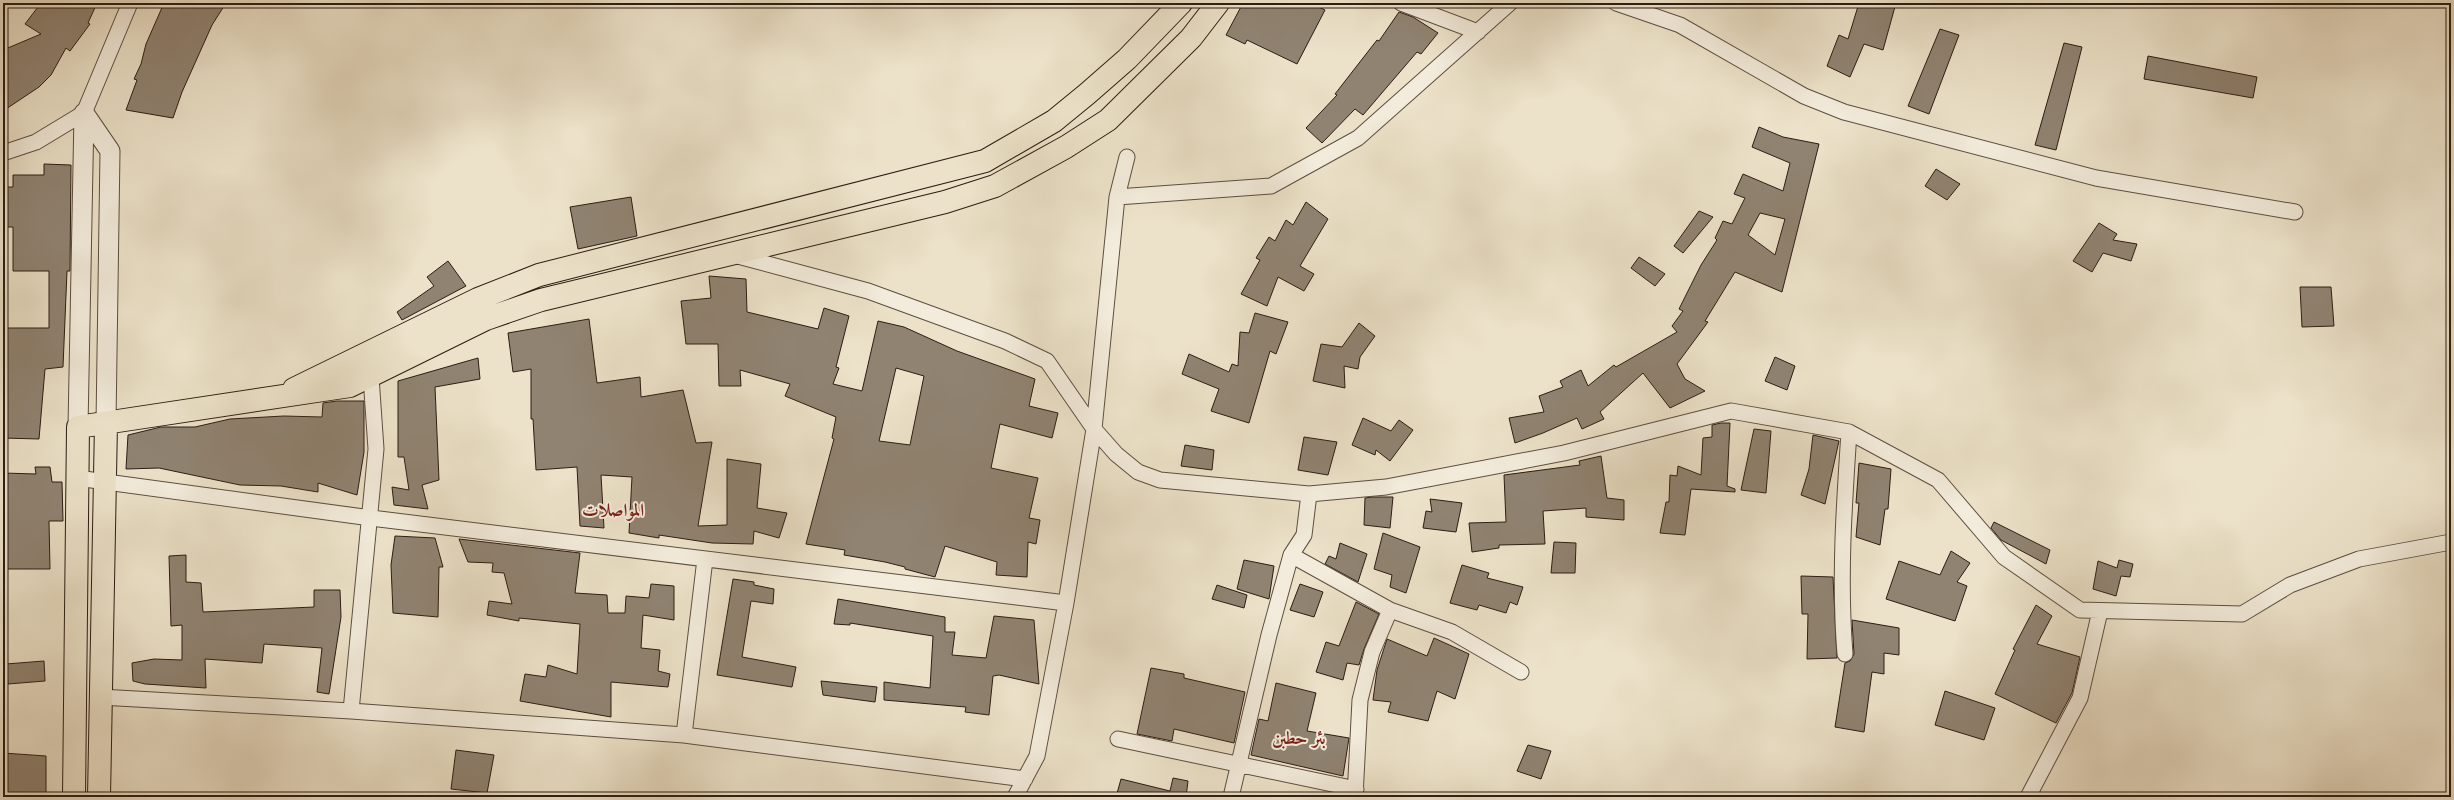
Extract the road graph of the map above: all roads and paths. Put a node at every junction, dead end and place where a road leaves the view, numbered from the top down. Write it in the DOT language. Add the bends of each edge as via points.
graph roads {
  1 [pos="130,3"];
  2 [pos="1181,3"];
  3 [pos="1218,3"];
  4 [pos="1401,3"];
  5 [pos="1510,3"];
  6 [pos="1616,3"];
  7 [pos="1478,32"];
  8 [pos="84,113"];
  9 [pos="3,153"];
  10 [pos="1127,157"];
  11 [pos="1117,197"];
  12 [pos="2295,212"];
  13 [pos="732,254"];
  14 [pos="371,377"];
  15 [pos="275,398"];
  16 [pos="106,423"];
  17 [pos="78,427"];
  18 [pos="1094,429"];
  19 [pos="1849,432"];
  20 [pos="77,478"];
  21 [pos="106,481"];
  22 [pos="1309,494"];
  23 [pos="371,518"];
  24 [pos="2451,542"];
  25 [pos="1291,555"];
  26 [pos="705,559"];
  27 [pos="1066,603"];
  28 [pos="1390,610"];
  29 [pos="2100,611"];
  30 [pos="1845,654"];
  31 [pos="1521,672"];
  32 [pos="100,696"];
  33 [pos="351,711"];
  34 [pos="684,735"];
  35 [pos="1118,739"];
  36 [pos="1238,763"];
  37 [pos="1025,779"];
  38 [pos="1355,793"];
  39 [pos="74,797"];
  40 [pos="99,797"];
  41 [pos="1015,797"];
  42 [pos="1231,797"];
  43 [pos="2028,797"];
  1 -- 8 [label="street"];
  2 -- 15 [label="main road" via="1127,59 1054,121 985,161 539,275 478,299"];
  3 -- 13 [label="main road" via="1192,38 1108,120 995,186 945,202"];
  4 -- 7 [label="street"];
  5 -- 7 [label="street"];
  6 -- 12 [label="street" via="1680,25 1804,96 1844,112 2096,178"];
  7 -- 11 [label="street" via="1358,138 1271,186"];
  8 -- 9 [label="street" via="36,142"];
  8 -- 16 [label="street" via="110,151"];
  8 -- 17 [label="street"];
  10 -- 11 [label="street"];
  11 -- 18 [label="street"];
  13 -- 14 [label="main road" via="541,300 486,319"];
  13 -- 18 [label="street" via="868,291 1005,341 1047,361"];
  14 -- 15 [label="main road" via="350,386"];
  14 -- 23 [label="street" via="376,449"];
  15 -- 16 [label="main road"];
  16 -- 17 [label="main road"];
  16 -- 21 [label="main road"];
  17 -- 20 [label="main road"];
  18 -- 22 [label="street" via="1116,454 1138,472 1160,480"];
  18 -- 27 [label="street"];
  19 -- 22 [label="street" via="1731,411 1564,453 1386,487"];
  19 -- 29 [label="street" via="1938,480 2004,557 2080,610"];
  19 -- 30 [label="street" via="1842,529 1842,621"];
  20 -- 21 [label="street"];
  20 -- 39 [label="main road"];
  21 -- 23 [label="street"];
  21 -- 32 [label="main road"];
  22 -- 25 [label="street" via="1304,535"];
  23 -- 26 [label="street"];
  23 -- 33 [label="street"];
  24 -- 29 [label="street" via="2359,559 2290,585 2242,614"];
  25 -- 28 [label="street"];
  25 -- 36 [label="street"];
  26 -- 27 [label="street"];
  26 -- 34 [label="street"];
  27 -- 37 [label="street" via="1037,756"];
  28 -- 31 [label="street" via="1452,632"];
  28 -- 38 [label="street" via="1372,652 1360,700"];
  29 -- 43 [label="street" via="2080,698"];
  32 -- 33 [label="street"];
  32 -- 40 [label="main road"];
  33 -- 34 [label="street"];
  34 -- 37 [label="street"];
  35 -- 36 [label="street"];
  36 -- 38 [label="street"];
  36 -- 42 [label="street"];
  37 -- 41 [label="street"];
}
